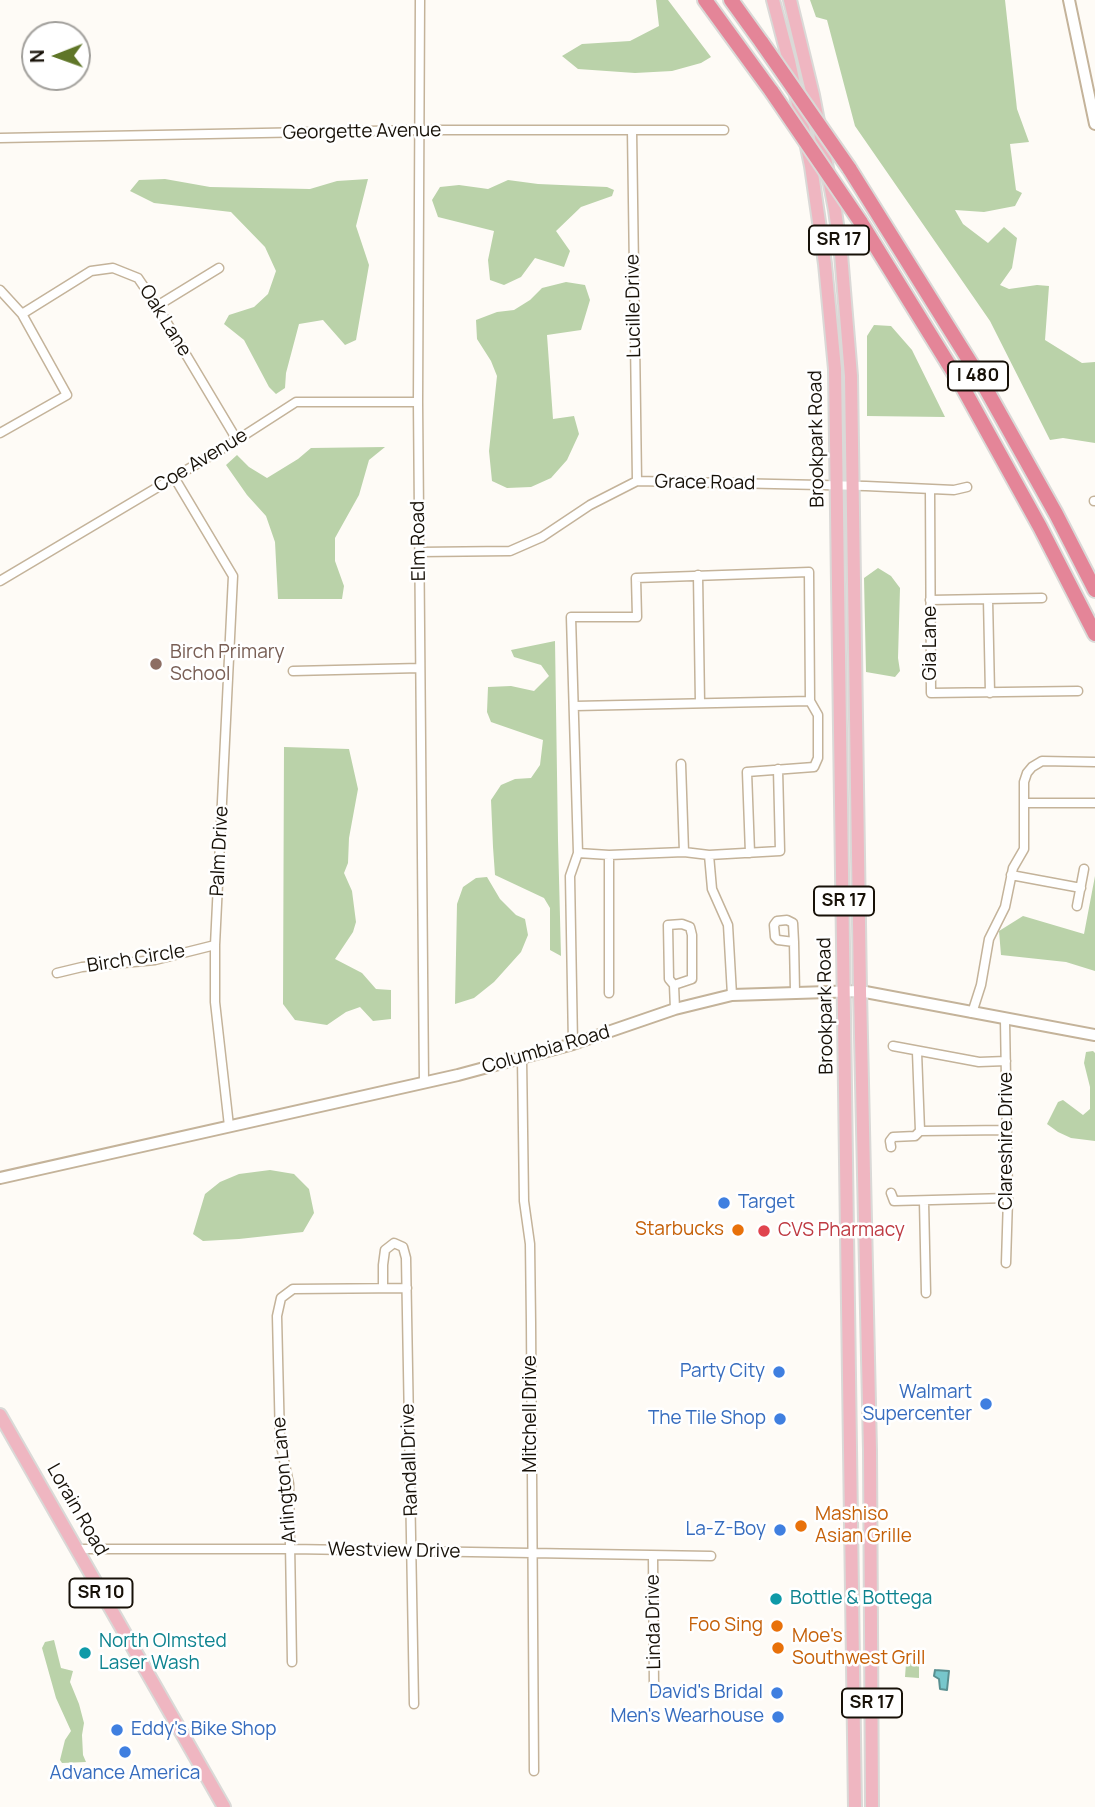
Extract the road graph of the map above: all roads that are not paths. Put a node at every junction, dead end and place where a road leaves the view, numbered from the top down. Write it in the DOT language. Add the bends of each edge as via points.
graph roads {
  1 [pos="419,0"];
  2 [pos="705,0"];
  3 [pos="731,0"];
  4 [pos="773,0"];
  5 [pos="790,0"];
  6 [pos="1069,0"];
  7 [pos="1095,124"];
  8 [pos="418,130"];
  9 [pos="632,130"];
  10 [pos="724,130"];
  11 [pos="0,138"];
  12 [pos="219,268"];
  13 [pos="0,290"];
  14 [pos="157,306"];
  15 [pos="22,314"];
  16 [pos="418,402"];
  17 [pos="0,433"];
  18 [pos="237,440"];
  19 [pos="174,477"];
  20 [pos="637,481"];
  21 [pos="854,485"];
  22 [pos="838,486"];
  23 [pos="967,486"];
  24 [pos="930,489"];
  25 [pos="419,552"];
  26 [pos="698,575"];
  27 [pos="0,581"];
  28 [pos="1095,590"];
  29 [pos="1042,597"];
  30 [pos="988,599"];
  31 [pos="930,600"];
  32 [pos="1095,634"];
  33 [pos="421,668"];
  34 [pos="293,671"];
  35 [pos="1078,691"];
  36 [pos="990,692"];
  37 [pos="810,701"];
  38 [pos="700,703"];
  39 [pos="575,706"];
  40 [pos="1095,762"];
  41 [pos="681,764"];
  42 [pos="778,769"];
  43 [pos="1025,803"];
  44 [pos="1095,803"];
  45 [pos="684,852"];
  46 [pos="578,853"];
  47 [pos="750,853"];
  48 [pos="609,855"];
  49 [pos="709,855"];
  50 [pos="1084,869"];
  51 [pos="1011,875"];
  52 [pos="1081,888"];
  53 [pos="1077,906"];
  54 [pos="793,942"];
  55 [pos="215,946"];
  56 [pos="57,974"];
  57 [pos="674,985"];
  58 [pos="860,991"];
  59 [pos="795,992"];
  60 [pos="609,993"];
  61 [pos="845,993"];
  62 [pos="732,995"];
  63 [pos="675,1009"];
  64 [pos="972,1013"];
  65 [pos="1005,1020"];
  66 [pos="1095,1035"];
  67 [pos="573,1044"];
  68 [pos="893,1046"];
  69 [pos="917,1052"];
  70 [pos="522,1058"];
  71 [pos="1006,1061"];
  72 [pos="424,1083"];
  73 [pos="229,1126"];
  74 [pos="1007,1130"];
  75 [pos="920,1131"];
  76 [pos="891,1147"];
  77 [pos="0,1178"];
  78 [pos="891,1193"];
  79 [pos="1008,1198"];
  80 [pos="924,1201"];
  81 [pos="1006,1263"];
  82 [pos="383,1288"];
  83 [pos="407,1288"];
  84 [pos="926,1293"];
  85 [pos="0,1415"];
  86 [pos="78,1549"];
  87 [pos="291,1549"];
  88 [pos="413,1552"];
  89 [pos="532,1554"];
  90 [pos="653,1556"];
  91 [pos="711,1556"];
  92 [pos="292,1662"];
  93 [pos="654,1688"];
  94 [pos="414,1704"];
  95 [pos="534,1771"];
  96 [pos="224,1807"];
  97 [pos="855,1807"];
  98 [pos="872,1807"];
  1 -- 8 [label="street, Elm Road"];
  2 -- 32 [label="highway, I 480, bridge" via="860,221 961,386"];
  3 -- 28 [label="highway, I 480, bridge" via="849,168 977,373"];
  4 -- 22 [label="main road, Brookpark Road / SR 17" via="811,166 825,264 835,369"];
  5 -- 21 [label="main road, Brookpark Road / SR 17" via="813,95 841,254"];
  6 -- 7 [label="street"];
  8 -- 9 [label="street, Georgette Avenue"];
  8 -- 11 [label="street, Georgette Avenue"];
  8 -- 16 [label="street, Elm Road"];
  9 -- 10 [label="street, Georgette Avenue"];
  9 -- 20 [label="street, Lucille Drive"];
  12 -- 14 [label="street"];
  13 -- 15 [label="street"];
  14 -- 15 [label="street, Oak Lane" via="138,278 113,268 92,271"];
  14 -- 18 [label="street, Oak Lane"];
  15 -- 17 [label="street" via="67,395"];
  16 -- 18 [label="street, Coe Avenue" via="296,402"];
  16 -- 25 [label="street, Elm Road"];
  18 -- 19 [label="street, Coe Avenue"];
  19 -- 27 [label="street, Coe Avenue"];
  19 -- 55 [label="street, Palm Drive" via="233,576"];
  20 -- 22 [label="street, Grace Road"];
  20 -- 25 [label="street, Grace Road" via="510,551"];
  21 -- 22 [label="street, Grace Road"];
  21 -- 24 [label="street, Grace Road"];
  21 -- 58 [label="main road, Brookpark Road / SR 17"];
  22 -- 61 [label="main road, Brookpark Road / SR 17"];
  23 -- 24 [label="street, Grace Road"];
  24 -- 31 [label="street, Gia Lane"];
  25 -- 33 [label="street, Elm Road"];
  26 -- 37 [label="street" via="809,572"];
  26 -- 38 [label="street"];
  26 -- 39 [label="street" via="636,578 638,617 571,617"];
  29 -- 30 [label="street"];
  30 -- 31 [label="street"];
  30 -- 36 [label="street"];
  31 -- 36 [label="street, Gia Lane" via="931,693"];
  33 -- 34 [label="street"];
  33 -- 72 [label="street, Elm Road"];
  35 -- 36 [label="street, Gia Lane"];
  37 -- 38 [label="street"];
  37 -- 42 [label="street" via="818,715 814,767"];
  38 -- 39 [label="street"];
  39 -- 46 [label="street"];
  40 -- 43 [label="street" via="1042,761 1032,767 1024,782"];
  41 -- 45 [label="street"];
  42 -- 47 [label="street" via="780,851"];
  42 -- 47 [label="street" via="747,772"];
  43 -- 44 [label="street"];
  43 -- 51 [label="street" via="1026,841"];
  45 -- 48 [label="street"];
  45 -- 49 [label="street"];
  46 -- 48 [label="street"];
  46 -- 67 [label="street" via="570,876"];
  47 -- 49 [label="street"];
  48 -- 60 [label="street"];
  49 -- 62 [label="street" via="712,889 729,925"];
  50 -- 52 [label="street"];
  51 -- 52 [label="street"];
  51 -- 64 [label="street" via="1005,908 989,939"];
  52 -- 53 [label="street"];
  54 -- 59 [label="street"];
  55 -- 56 [label="street, Birch Circle"];
  55 -- 73 [label="street, Palm Drive" via="215,1002"];
  57 -- 57 [label="street" via="669,979 668,925 682,924 690,927 692,935 692,979"];
  57 -- 63 [label="street"];
  58 -- 61 [label="street, Columbia Road"];
  58 -- 64 [label="street, Columbia Road"];
  58 -- 98 [label="main road, Brookpark Road / SR 17"];
  59 -- 61 [label="street, Columbia Road"];
  59 -- 62 [label="street, Columbia Road"];
  61 -- 97 [label="main road, Brookpark Road / SR 17"];
  62 -- 63 [label="street, Columbia Road"];
  63 -- 67 [label="street, Columbia Road"];
  64 -- 65 [label="street, Columbia Road"];
  65 -- 66 [label="street, Columbia Road"];
  65 -- 71 [label="street, Clareshire Drive"];
  67 -- 70 [label="street, Columbia Road"];
  68 -- 69 [label="street"];
  69 -- 71 [label="street" via="979,1062"];
  69 -- 75 [label="street"];
  70 -- 72 [label="street, Columbia Road"];
  70 -- 89 [label="street, Mitchell Drive" via="524,1201 530,1244"];
  71 -- 74 [label="street, Clareshire Drive"];
  72 -- 73 [label="street, Columbia Road"];
  73 -- 77 [label="street, Columbia Road"];
  74 -- 75 [label="street"];
  74 -- 79 [label="street, Clareshire Drive"];
  75 -- 76 [label="street" via="915,1136 892,1137"];
  78 -- 80 [label="street" via="894,1201"];
  79 -- 80 [label="street"];
  79 -- 81 [label="street, Clareshire Drive"];
  80 -- 84 [label="street"];
  82 -- 83 [label="street"];
  82 -- 83 [label="street, Randall Drive" via="386,1250 394,1243 402,1247 406,1258"];
  82 -- 87 [label="street, Arlington Lane" via="293,1289 281,1298 277,1316 280,1441 289,1484"];
  83 -- 88 [label="street, Randall Drive"];
  85 -- 86 [label="main road, Lorain Road / SR 10"];
  86 -- 87 [label="street, Westview Drive"];
  86 -- 96 [label="main road, Lorain Road / SR 10"];
  87 -- 88 [label="street, Westview Drive"];
  87 -- 92 [label="street, Arlington Lane"];
  88 -- 89 [label="street, Westview Drive"];
  88 -- 94 [label="street, Randall Drive"];
  89 -- 90 [label="street, Westview Drive"];
  89 -- 95 [label="street, Mitchell Drive"];
  90 -- 91 [label="street, Westview Drive"];
  90 -- 93 [label="street, Linda Drive"];
}
